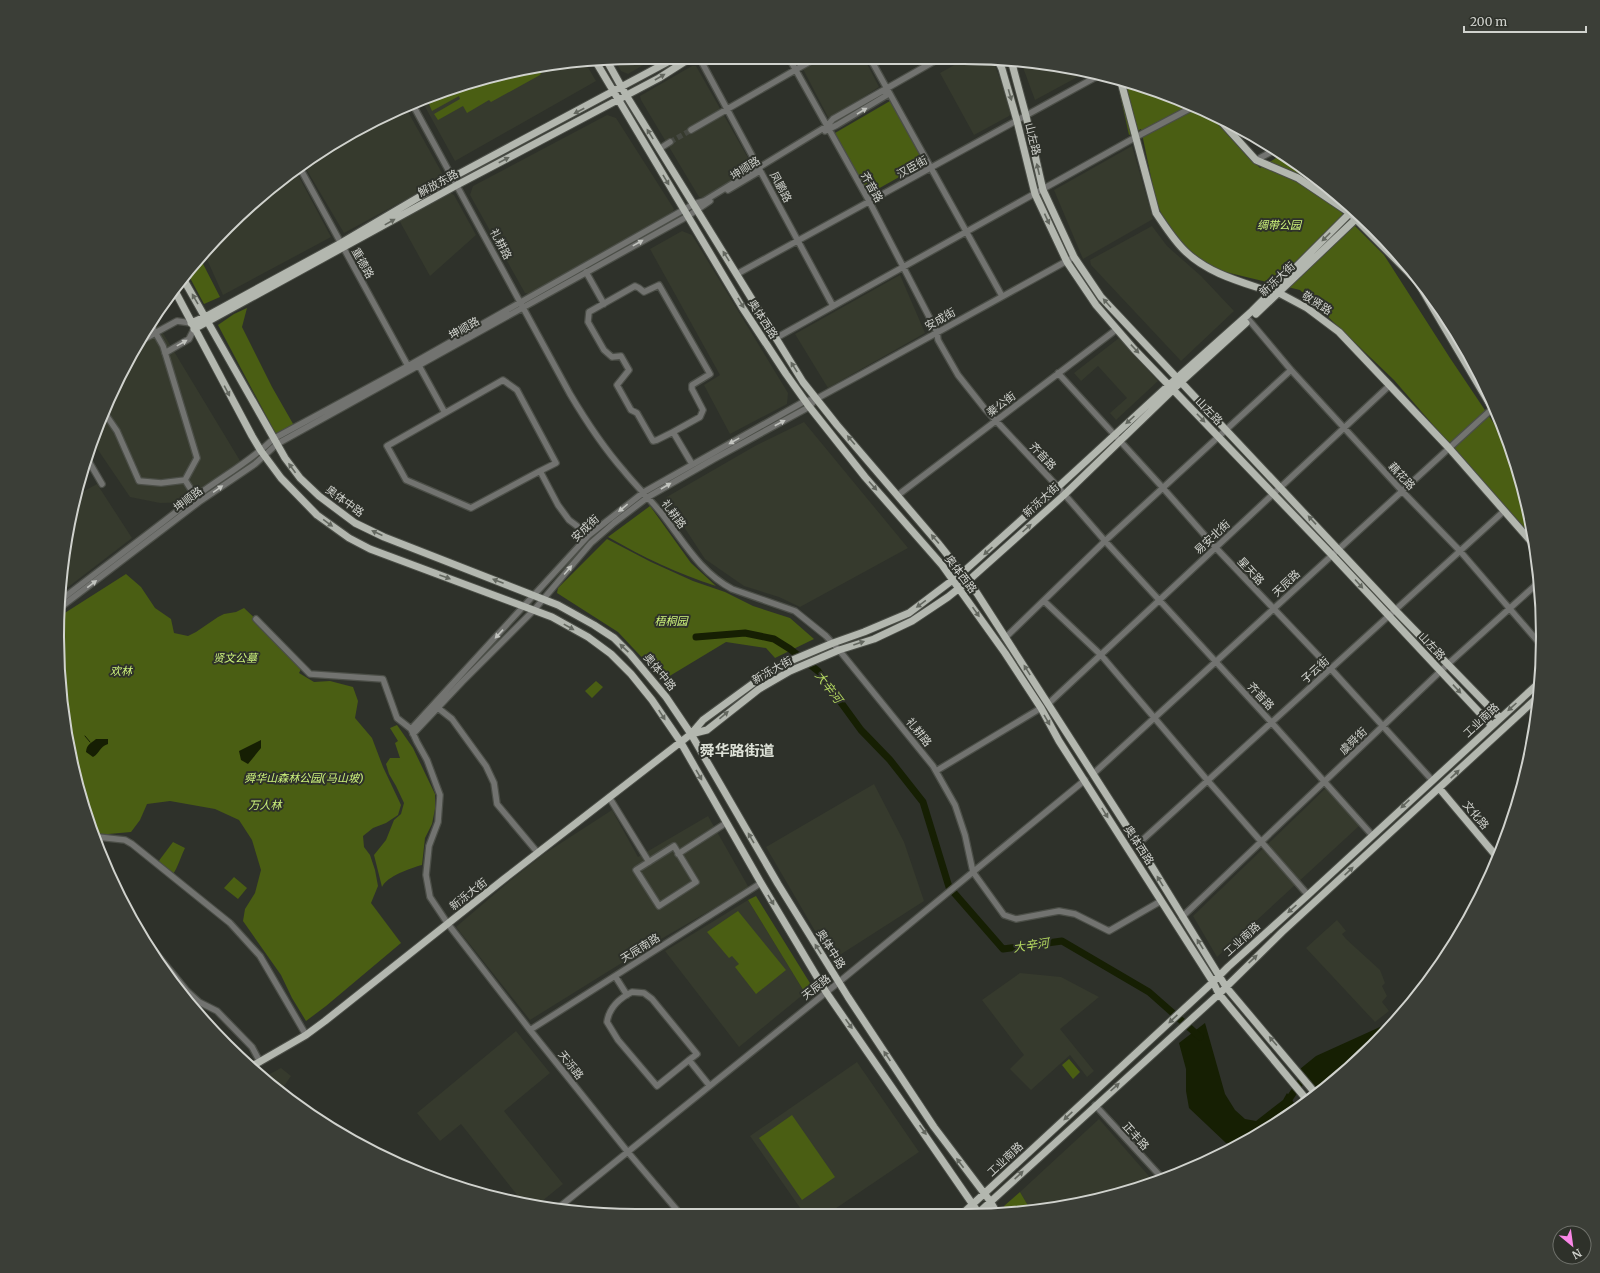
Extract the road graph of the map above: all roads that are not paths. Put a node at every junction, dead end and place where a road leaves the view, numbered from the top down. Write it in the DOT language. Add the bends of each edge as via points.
graph roads {
  1 [pos="665,64"];
  2 [pos="681,64"];
  3 [pos="703,64"];
  4 [pos="793,64"];
  5 [pos="805,64"];
  6 [pos="873,64"];
  7 [pos="929,64"];
  8 [pos="598,65"];
  9 [pos="609,65"];
  10 [pos="1000,65"];
  11 [pos="1013,66"];
  12 [pos="796,69"];
  13 [pos="1092,79"];
  14 [pos="1122,87"];
  15 [pos="622,88"];
  16 [pos="886,88"];
  17 [pos="613,92"];
  18 [pos="626,95"];
  19 [pos="617,99"];
  20 [pos="415,109"];
  21 [pos="727,109"];
  22 [pos="1187,110"];
  23 [pos="1026,116"];
  24 [pos="1017,121"];
  25 [pos="828,127"];
  26 [pos="1228,129"];
  27 [pos="691,130"];
  28 [pos="1136,137"];
  29 [pos="670,142"];
  30 [pos="659,148"];
  31 [pos="1269,153"];
  32 [pos="1256,160"];
  33 [pos="931,168"];
  34 [pos="759,169"];
  35 [pos="302,172"];
  36 [pos="453,177"];
  37 [pos="457,185"];
  38 [pos="1043,190"];
  39 [pos="1035,194"];
  40 [pos="1333,199"];
  41 [pos="869,202"];
  42 [pos="696,207"];
  43 [pos="686,213"];
  44 [pos="1349,214"];
  45 [pos="1355,220"];
  46 [pos="967,232"];
  47 [pos="798,240"];
  48 [pos="342,245"];
  49 [pos="1074,257"];
  50 [pos="1066,260"];
  51 [pos="903,268"];
  52 [pos="586,272"];
  53 [pos="737,274"];
  54 [pos="185,284"];
  55 [pos="1275,292"];
  56 [pos="177,295"];
  57 [pos="1002,296"];
  58 [pos="604,304"];
  59 [pos="522,305"];
  60 [pos="833,306"];
  61 [pos="1433,308"];
  62 [pos="206,319"];
  63 [pos="1249,320"];
  64 [pos="193,326"];
  65 [pos="153,329"];
  66 [pos="1117,329"];
  67 [pos="155,333"];
  68 [pos="937,333"];
  69 [pos="149,336"];
  70 [pos="1449,336"];
  71 [pos="776,338"];
  72 [pos="165,353"];
  73 [pos="418,363"];
  74 [pos="408,366"];
  75 [pos="1291,370"];
  76 [pos="1058,373"];
  77 [pos="1179,380"];
  78 [pos="1476,382"];
  79 [pos="1390,385"];
  80 [pos="1171,387"];
  81 [pos="816,399"];
  82 [pos="805,401"];
  83 [pos="809,407"];
  84 [pos="1489,411"];
  85 [pos="445,413"];
  86 [pos="108,417"];
  87 [pos="996,420"];
  88 [pos="1344,428"];
  89 [pos="1226,430"];
  90 [pos="673,432"];
  91 [pos="1114,434"];
  92 [pos="1219,436"];
  93 [pos="1121,441"];
  94 [pos="275,442"];
  95 [pos="1449,448"];
  96 [pos="263,453"];
  97 [pos="91,464"];
  98 [pos="692,464"];
  99 [pos="540,471"];
  100 [pos="185,480"];
  101 [pos="102,484"];
  102 [pos="1058,487"];
  103 [pos="1281,487"];
  104 [pos="1163,488"];
  105 [pos="1402,491"];
  106 [pos="644,492"];
  107 [pos="1273,494"];
  108 [pos="898,495"];
  109 [pos="1064,495"];
  110 [pos="648,497"];
  111 [pos="198,500"];
  112 [pos="1504,511"];
  113 [pos="589,535"];
  114 [pos="1527,538"];
  115 [pos="1105,541"];
  116 [pos="1216,548"];
  117 [pos="1339,549"];
  118 [pos="1460,551"];
  119 [pos="1332,555"];
  120 [pos="962,573"];
  121 [pos="953,580"];
  122 [pos="968,581"];
  123 [pos="1534,587"];
  124 [pos="958,588"];
  125 [pos="534,595"];
  126 [pos="65,597"];
  127 [pos="542,600"];
  128 [pos="1159,600"];
  129 [pos="1044,601"];
  130 [pos="65,604"];
  131 [pos="524,607"];
  132 [pos="1274,609"];
  133 [pos="1510,609"];
  134 [pos="534,610"];
  135 [pos="1395,610"];
  136 [pos="1388,616"];
  137 [pos="256,619"];
  138 [pos="1005,638"];
  139 [pos="1536,639"];
  140 [pos="833,643"];
  141 [pos="839,650"];
  142 [pos="1101,655"];
  143 [pos="1215,662"];
  144 [pos="1448,664"];
  145 [pos="1331,669"];
  146 [pos="1440,671"];
  147 [pos="1534,688"];
  148 [pos="1532,703"];
  149 [pos="1048,704"];
  150 [pos="438,708"];
  151 [pos="1041,708"];
  152 [pos="1154,718"];
  153 [pos="1500,718"];
  154 [pos="1272,723"];
  155 [pos="1383,726"];
  156 [pos="1492,726"];
  157 [pos="412,732"];
  158 [pos="691,734"];
  159 [pos="680,741"];
  160 [pos="936,771"];
  161 [pos="1093,774"];
  162 [pos="1084,780"];
  163 [pos="1432,780"];
  164 [pos="1208,781"];
  165 [pos="1324,782"];
  166 [pos="1439,788"];
  167 [pos="609,797"];
  168 [pos="726,823"];
  169 [pos="1372,835"];
  170 [pos="101,837"];
  171 [pos="1261,842"];
  172 [pos="1138,844"];
  173 [pos="538,853"];
  174 [pos="1493,853"];
  175 [pos="678,854"];
  176 [pos="649,862"];
  177 [pos="973,872"];
  178 [pos="761,883"];
  179 [pos="1308,895"];
  180 [pos="1161,901"];
  181 [pos="1182,917"];
  182 [pos="448,924"];
  183 [pos="1219,975"];
  184 [pos="614,976"];
  185 [pos="839,982"];
  186 [pos="1213,982"];
  187 [pos="180,983"];
  188 [pos="1226,987"];
  189 [pos="826,992"];
  190 [pos="1219,994"];
  191 [pos="627,995"];
  192 [pos="530,1030"];
  193 [pos="306,1035"];
  194 [pos="689,1060"];
  195 [pos="257,1063"];
  196 [pos="709,1085"];
  197 [pos="1313,1090"];
  198 [pos="1304,1097"];
  199 [pos="1095,1105"];
  200 [pos="627,1152"];
  201 [pos="1159,1175"];
  202 [pos="984,1194"];
  203 [pos="990,1201"];
  204 [pos="974,1203"];
  205 [pos="563,1204"];
  206 [pos="983,1208"];
  207 [pos="994,1208"];
  208 [pos="676,1209"];
  209 [pos="968,1209"];
  210 [pos="976,1209"];
  1 -- 15 [label="main road, 解放东路"];
  18 -- 2 [label="main road, 解放东路, one-way"];
  3 -- 21 [label="street, 凤鹏路"];
  4 -- 12 [label="street, 齐音路"];
  5 -- 12 [label="street"];
  6 -- 16 [label="street"];
  7 -- 16 [label="street, 坤顺路"];
  8 -- 17 [label="main road, 奥体西路"];
  9 -- 15 [label="main road, 奥体西路"];
  10 -- 24 [label="main road, 山左路, one-way"];
  11 -- 23 [label="main road, 山左路"];
  12 -- 21 [label="street"];
  12 -- 25 [label="street, 齐音路"];
  13 -- 23 [label="street, 汉臣街"];
  14 -- 28 [label="main road, 敬贤路"];
  15 -- 17 [label="main road, 解放东路"];
  15 -- 18 [label="main road, 奥体西路"];
  16 -- 25 [label="street, 坤顺路" via="833,119"];
  16 -- 33 [label="street"];
  17 -- 19 [label="main road, 奥体西路"];
  17 -- 36 [label="main road, 解放东路, one-way"];
  18 -- 19 [label="main road, 解放东路"];
  30 -- 18 [label="main road, 奥体西路, one-way"];
  37 -- 19 [label="main road, 解放东路, one-way"];
  19 -- 43 [label="main road, 奥体西路, one-way"];
  20 -- 36 [label="street, 礼耕路"];
  21 -- 27 [label="street"];
  21 -- 34 [label="street, 凤鹏路"];
  22 -- 28 [label="street"];
  23 -- 24 [label="street, 汉臣街"];
  38 -- 23 [label="main road, 山左路, one-way"];
  24 -- 33 [label="street, 汉臣街"];
  24 -- 39 [label="main road, 山左路"];
  25 -- 34 [label="street, 坤顺路"];
  25 -- 41 [label="street, 齐音路"];
  26 -- 32 [label="main road"];
  28 -- 38 [label="street"];
  28 -- 55 [label="main road, 敬贤路" via="1156,213 1186,252 1214,272"];
  29 -- 30 [label="street"];
  30 -- 42 [label="main road, 奥体西路"];
  31 -- 32 [label="street"];
  32 -- 40 [label="main road" via="1298,178"];
  33 -- 41 [label="street, 汉臣街"];
  33 -- 46 [label="street"];
  34 -- 42 [label="street, 坤顺路"];
  34 -- 47 [label="street, 凤鹏路"];
  35 -- 48 [label="street, 重德路"];
  36 -- 37 [label="street, 礼耕路"];
  36 -- 48 [label="main road, 解放东路"];
  48 -- 37 [label="main road, 解放东路, one-way"];
  37 -- 59 [label="street, 礼耕路"];
  38 -- 39 [label="street"];
  38 -- 49 [label="main road, 山左路"];
  39 -- 46 [label="street"];
  39 -- 50 [label="main road, 山左路, one-way"];
  41 -- 47 [label="street, 汉臣街"];
  41 -- 51 [label="street, 齐音路"];
  42 -- 43 [label="street, 坤顺路"];
  53 -- 42 [label="main road, 奥体西路, one-way"];
  52 -- 43 [label="street, 坤顺路, one-way"];
  43 -- 59 [label="street, 坤顺路"];
  43 -- 82 [label="main road, 奥体西路, one-way" via="742,307"];
  44 -- 55 [label="main road, 新泺大街, one-way"];
  45 -- 55 [label="main road, 新泺大街"];
  46 -- 51 [label="street"];
  46 -- 57 [label="street"];
  47 -- 53 [label="street, 汉臣街"];
  47 -- 60 [label="street, 凤鹏路"];
  48 -- 62 [label="main road, 解放东路"];
  48 -- 74 [label="street, 重德路"];
  49 -- 50 [label="street, 安成街"];
  77 -- 49 [label="main road, 山左路, one-way" via="1101,297"];
  50 -- 57 [label="street, 安成街"];
  50 -- 66 [label="main road, 山左路" via="1096,305"];
  51 -- 60 [label="street"];
  51 -- 68 [label="street, 齐音路"];
  52 -- 58 [label="street"];
  52 -- 59 [label="street, 坤顺路"];
  53 -- 71 [label="main road, 奥体西路"];
  62 -- 54 [label="main road, 奥体中路, one-way"];
  55 -- 63 [label="main road, 新泺大街"];
  55 -- 77 [label="main road, 新泺大街"];
  55 -- 79 [label="main road, 敬贤路" via="1308,308 1339,332"];
  56 -- 64 [label="main road"];
  57 -- 68 [label="street, 安成街"];
  58 -- 90 [label="street" via="589,312 588,322 604,350 612,357 621,356 629,370 617,385 653,441"];
  58 -- 90 [label="street" via="635,286 644,292 659,285 710,374 692,386 703,410 702,414"];
  59 -- 73 [label="street, 坤顺路"];
  59 -- 106 [label="street, 礼耕路" via="596,436 624,472"];
  60 -- 71 [label="street"];
  61 -- 70 [label="main road"];
  62 -- 64 [label="main road, 解放东路"];
  62 -- 94 [label="main road, 奥体中路"];
  63 -- 75 [label="street, 藕花路"];
  63 -- 77 [label="main road, 新泺大街"];
  64 -- 67 [label="street" via="177,321"];
  72 -- 64 [label="street, one-way" via="189,339"];
  64 -- 96 [label="main road, one-way"];
  65 -- 67 [label="street"];
  66 -- 76 [label="street, 秦公街"];
  66 -- 80 [label="main road, 山左路, one-way"];
  67 -- 69 [label="street"];
  67 -- 72 [label="street"];
  68 -- 81 [label="street, 安成街"];
  68 -- 87 [label="street, 齐音路" via="938,340 958,374 984,409"];
  70 -- 78 [label="main road"];
  81 -- 71 [label="main road, 奥体西路, one-way"];
  72 -- 100 [label="street" via="197,458"];
  73 -- 74 [label="street, 坤顺路"];
  73 -- 85 [label="street"];
  73 -- 94 [label="street, 坤顺路"];
  74 -- 94 [label="street, 坤顺路"];
  75 -- 88 [label="street, 藕花路"];
  75 -- 89 [label="street"];
  76 -- 87 [label="street, 秦公街"];
  76 -- 91 [label="street, 星天路"];
  77 -- 80 [label="main road, 新泺大街"];
  77 -- 89 [label="main road, 山左路"];
  79 -- 88 [label="street, 易安北街"];
  79 -- 95 [label="main road, 敬贤路"];
  80 -- 91 [label="main road, 新泺大街, one-way" via="1159,394"];
  80 -- 92 [label="main road, 山左路, one-way"];
  80 -- 93 [label="main road, 新泺大街"];
  81 -- 82 [label="street, 安成街"];
  81 -- 83 [label="street, 安成街"];
  108 -- 81 [label="main road, 奥体西路, one-way"];
  82 -- 83 [label="main road, 奥体西路"];
  82 -- 98 [label="street, 安成街, one-way"];
  110 -- 83 [label="street, 安成街, one-way"];
  83 -- 121 [label="main road, 奥体西路, one-way"];
  84 -- 95 [label="street, 天辰路"];
  85 -- 99 [label="street" via="503,380 516,390 556,463"];
  85 -- 99 [label="street" via="386,446 406,480 472,508"];
  86 -- 100 [label="street" via="117,430 139,481 161,483"];
  87 -- 102 [label="street, 齐音路"];
  87 -- 108 [label="street, 秦公街"];
  88 -- 103 [label="street, 易安北街"];
  88 -- 105 [label="street, 藕花路"];
  89 -- 92 [label="street"];
  89 -- 103 [label="main road, 山左路"];
  90 -- 98 [label="street"];
  91 -- 93 [label="street, 星天路"];
  91 -- 102 [label="main road, 新泺大街"];
  92 -- 104 [label="street"];
  92 -- 107 [label="main road, 山左路"];
  93 -- 104 [label="street, 星天路"];
  93 -- 109 [label="main road, 新泺大街"];
  94 -- 96 [label="street, 坤顺路"];
  125 -- 94 [label="main road, 奥体中路, one-way" via="404,545 355,523 300,478"];
  95 -- 105 [label="street, 天辰路"];
  95 -- 112 [label="main road, 敬贤路"];
  96 -- 111 [label="street, 坤顺路"];
  96 -- 131 [label="main road, one-way" via="281,478 317,515 349,538 395,559"];
  97 -- 101 [label="street"];
  98 -- 106 [label="street, 安成街"];
  99 -- 113 [label="street" via="569,520"];
  100 -- 111 [label="street"];
  102 -- 109 [label="street, 齐音路"];
  102 -- 120 [label="main road, 新泺大街, one-way"];
  103 -- 107 [label="street, 易安北街"];
  117 -- 103 [label="main road, 山左路, one-way"];
  104 -- 115 [label="street"];
  104 -- 116 [label="street, 星天路"];
  105 -- 117 [label="street, 天辰路"];
  105 -- 118 [label="street, 藕花路"];
  106 -- 110 [label="street, 礼耕路"];
  106 -- 113 [label="street, 安成街, one-way"];
  107 -- 116 [label="street, 易安北街"];
  107 -- 119 [label="main road, 山左路"];
  120 -- 108 [label="main road, 奥体西路, one-way"];
  109 -- 115 [label="street, 齐音路"];
  122 -- 109 [label="main road, 新泺大街, one-way"];
  127 -- 110 [label="street, 安成街, one-way" via="591,544"];
  110 -- 140 [label="street, 礼耕路" via="693,557 724,585 752,598 795,612"];
  111 -- 126 [label="street, 坤顺路"];
  130 -- 111 [label="street, 坤顺路, one-way"];
  112 -- 114 [label="main road, 敬贤路"];
  112 -- 118 [label="street, 子云街"];
  113 -- 125 [label="street, 安成街"];
  115 -- 128 [label="street, 齐音路"];
  115 -- 129 [label="street"];
  116 -- 128 [label="street, 易安北街"];
  116 -- 132 [label="street, 星天路"];
  117 -- 119 [label="street, 天辰路"];
  117 -- 135 [label="main road, 山左路"];
  118 -- 133 [label="street, 藕花路"];
  118 -- 135 [label="street, 子云街"];
  119 -- 132 [label="street, 天辰路"];
  119 -- 136 [label="main road, 山左路, one-way"];
  120 -- 121 [label="main road, 新泺大街"];
  120 -- 122 [label="main road, 奥体西路"];
  121 -- 124 [label="main road, 奥体西路"];
  121 -- 140 [label="main road, 新泺大街, one-way" via="909,612"];
  122 -- 124 [label="main road, 新泺大街"];
  122 -- 138 [label="main road, 奥体西路"];
  123 -- 133 [label="street, 虞舜街"];
  141 -- 124 [label="main road, 新泺大街, one-way" via="874,639 912,620"];
  124 -- 151 [label="main road, 奥体西路, one-way"];
  125 -- 127 [label="main road, 奥体中路"];
  125 -- 131 [label="street, 安成街"];
  127 -- 134 [label="street"];
  158 -- 127 [label="main road, 奥体中路, one-way" via="644,669 614,638 558,605"];
  128 -- 142 [label="street, 易安北街"];
  128 -- 143 [label="street, 齐音路"];
  129 -- 138 [label="street"];
  129 -- 142 [label="street"];
  131 -- 134 [label="main road"];
  131 -- 157 [label="street, 安成街, one-way"];
  132 -- 143 [label="street, 天辰路"];
  132 -- 145 [label="street, 星天路"];
  133 -- 139 [label="street, 藕花路"];
  133 -- 144 [label="street, 虞舜街"];
  134 -- 150 [label="street"];
  134 -- 159 [label="main road, one-way" via="588,637 611,654 652,700"];
  135 -- 136 [label="street, 子云街"];
  135 -- 144 [label="main road, 山左路"];
  136 -- 145 [label="street, 子云街"];
  136 -- 146 [label="main road, 山左路"];
  137 -- 157 [label="street" via="310,674 383,679 397,718"];
  149 -- 138 [label="main road, 奥体西路, one-way"];
  140 -- 141 [label="street, 礼耕路"];
  140 -- 158 [label="main road, 新泺大街" via="786,663 755,682 702,720"];
  158 -- 141 [label="main road, 新泺大街, one-way" via="707,730 758,689 790,671"];
  141 -- 160 [label="street, 礼耕路"];
  142 -- 149 [label="street, 易安北街"];
  142 -- 152 [label="street"];
  143 -- 152 [label="street, 天辰路"];
  143 -- 154 [label="street, 齐音路"];
  144 -- 146 [label="street, 虞舜街"];
  144 -- 153 [label="main road, 山左路"];
  145 -- 154 [label="street, 子云街"];
  145 -- 155 [label="street, 星天路"];
  146 -- 155 [label="street, 虞舜街"];
  146 -- 156 [label="main road, 山左路, one-way"];
  147 -- 153 [label="main road, 工业南路, one-way"];
  166 -- 148 [label="main road, 工业南路, one-way"];
  149 -- 161 [label="main road, 奥体西路"];
  150 -- 157 [label="street"];
  150 -- 173 [label="street" via="452,720 486,766 494,783 497,804"];
  151 -- 160 [label="street"];
  151 -- 162 [label="main road, 奥体西路, one-way"];
  152 -- 161 [label="street, 天辰路"];
  152 -- 164 [label="street"];
  153 -- 156 [label="main road, 工业南路"];
  154 -- 164 [label="street, 子云街"];
  154 -- 165 [label="street, 齐音路"];
  155 -- 163 [label="street, 星天路"];
  155 -- 165 [label="street, 虞舜街"];
  156 -- 163 [label="main road, 工业南路"];
  157 -- 182 [label="street, 天泺路" via="427,760 440,795 438,822 429,846 426,875 430,897"];
  158 -- 159 [label="main road, 新泺大街"];
  185 -- 158 [label="main road, 奥体中路, one-way" via="778,884"];
  159 -- 167 [label="main road, 新泺大街"];
  159 -- 168 [label="main road, one-way"];
  160 -- 177 [label="street, 礼耕路" via="955,805"];
  161 -- 172 [label="main road, 奥体西路"];
  162 -- 177 [label="street, 天辰路"];
  162 -- 180 [label="main road, 奥体西路, one-way"];
  163 -- 169 [label="main road, 工业南路, one-way"];
  164 -- 171 [label="street"];
  164 -- 172 [label="street, 子云街"];
  165 -- 169 [label="street, 齐音路"];
  165 -- 171 [label="street, 虞舜街"];
  166 -- 174 [label="main road, 文化路"];
  188 -- 166 [label="main road, 工业南路, one-way"];
  167 -- 173 [label="main road, 新泺大街"];
  167 -- 176 [label="street"];
  168 -- 175 [label="street"];
  168 -- 178 [label="main road"];
  169 -- 179 [label="main road, 工业南路"];
  170 -- 193 [label="street" via="125,840 132,844 230,924 260,956"];
  171 -- 179 [label="street"];
  171 -- 181 [label="street, 虞舜街"];
  181 -- 172 [label="main road, 奥体西路, one-way"];
  173 -- 182 [label="main road, 新泺大街"];
  175 -- 176 [label="street" via="674,846"];
  175 -- 176 [label="street" via="696,882 659,906 636,870"];
  177 -- 180 [label="street" via="1004,915 1016,919 1059,911 1075,914 1109,930"];
  177 -- 185 [label="street, 天辰路"];
  178 -- 184 [label="street, 天辰南路"];
  178 -- 189 [label="main road, one-way"];
  179 -- 183 [label="main road, 工业南路, one-way"];
  180 -- 186 [label="main road, 奥体西路"];
  183 -- 181 [label="main road, 奥体西路, one-way"];
  182 -- 192 [label="street, 天泺路"];
  182 -- 193 [label="main road, 新泺大街"];
  183 -- 186 [label="main road, 工业南路"];
  183 -- 188 [label="main road, 奥体西路"];
  184 -- 191 [label="street"];
  184 -- 192 [label="street, 天辰南路"];
  185 -- 189 [label="street, 天辰路"];
  202 -- 185 [label="main road, 奥体中路, one-way" via="934,1127"];
  186 -- 190 [label="main road, 奥体西路"];
  186 -- 202 [label="main road, 工业南路, one-way"];
  187 -- 195 [label="street" via="199,1002 217,1011 252,1047"];
  188 -- 190 [label="main road, 工业南路"];
  197 -- 188 [label="main road, 奥体西路, one-way"];
  189 -- 196 [label="street, 天辰路"];
  189 -- 204 [label="main road, one-way"];
  190 -- 198 [label="main road, 奥体西路"];
  199 -- 190 [label="main road, 工业南路, one-way"];
  191 -- 194 [label="street" via="632,992 639,993 652,999 697,1054"];
  191 -- 194 [label="street" via="617,1002 606,1022 656,1086"];
  192 -- 200 [label="street, 天泺路"];
  193 -- 195 [label="main road, 新泺大街"];
  194 -- 196 [label="street"];
  196 -- 200 [label="street, 天辰路"];
  199 -- 201 [label="street, 正丰路"];
  203 -- 199 [label="main road, 工业南路, one-way"];
  200 -- 205 [label="street, 天辰路"];
  200 -- 208 [label="street, 天泺路"];
  202 -- 203 [label="main road, 奥体中路"];
  202 -- 204 [label="main road, 工业南路"];
  203 -- 206 [label="main road, 工业南路"];
  203 -- 207 [label="main road, 奥体中路"];
  204 -- 209 [label="main road, 工业南路"];
  204 -- 210 [label="main road"];
}
